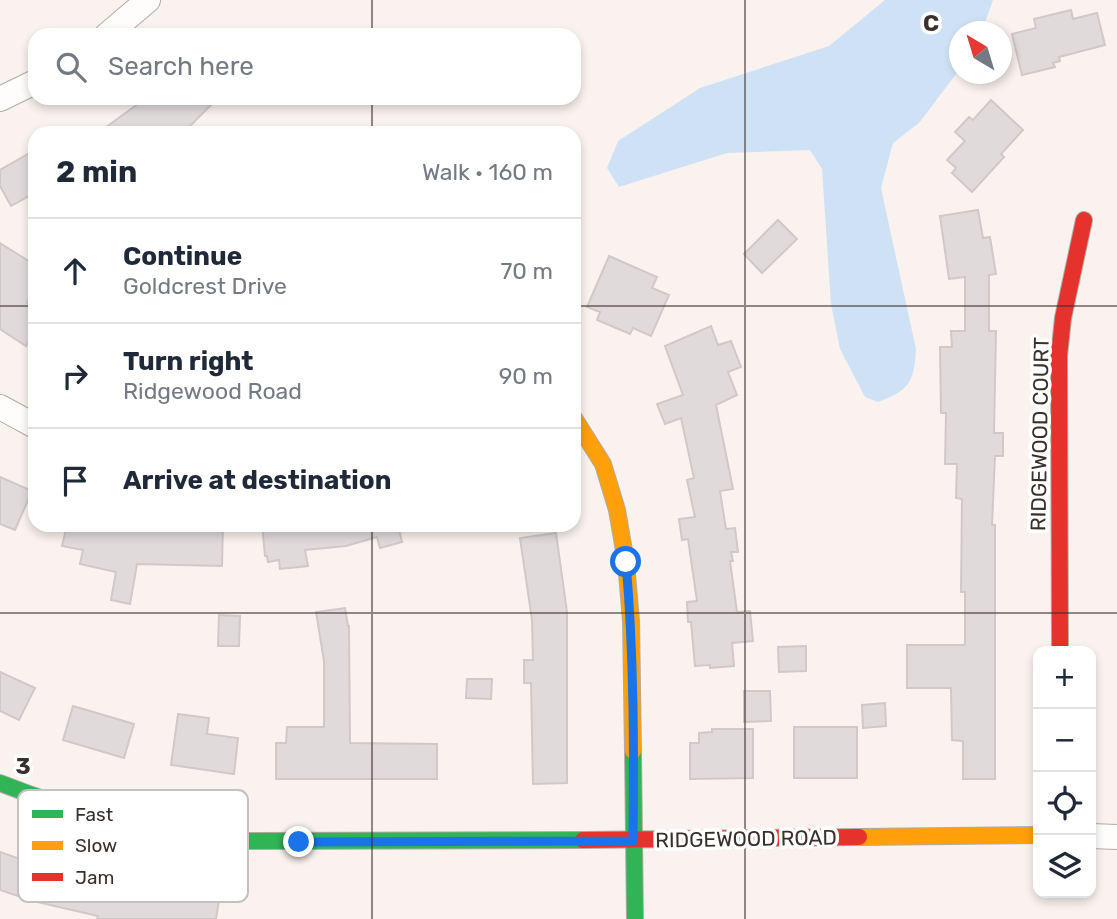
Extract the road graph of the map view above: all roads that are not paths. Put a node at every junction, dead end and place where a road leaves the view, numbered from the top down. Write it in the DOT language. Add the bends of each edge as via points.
graph roads {
  1 [pos="148,0"];
  2 [pos="115,28"];
  3 [pos="28,85"];
  4 [pos="0,99"];
  5 [pos="1084,220"];
  6 [pos="0,407"];
  7 [pos="28,422"];
  8 [pos="581,429"];
  9 [pos="1060,646"];
  10 [pos="0,783"];
  11 [pos="19,790"];
  12 [pos="1033,835"];
  13 [pos="1096,836"];
  14 [pos="1117,837"];
  15 [pos="248,840"];
  16 [pos="633,841"];
  17 [pos="635,919"];
  1 -- 2 [label="street"];
  3 -- 4 [label="street"];
  5 -- 9 [label="street, RIDGEWOOD COURT" via="1059,356"];
  6 -- 7 [label="street"];
  8 -- 16 [label="street" via="603,464 626,562 632,635"];
  10 -- 11 [label="street, RIDGEWOOD ROAD"];
  12 -- 16 [label="street, RIDGEWOOD ROAD"];
  13 -- 14 [label="street"];
  15 -- 16 [label="street, RIDGEWOOD ROAD"];
  16 -- 17 [label="street"];
}
